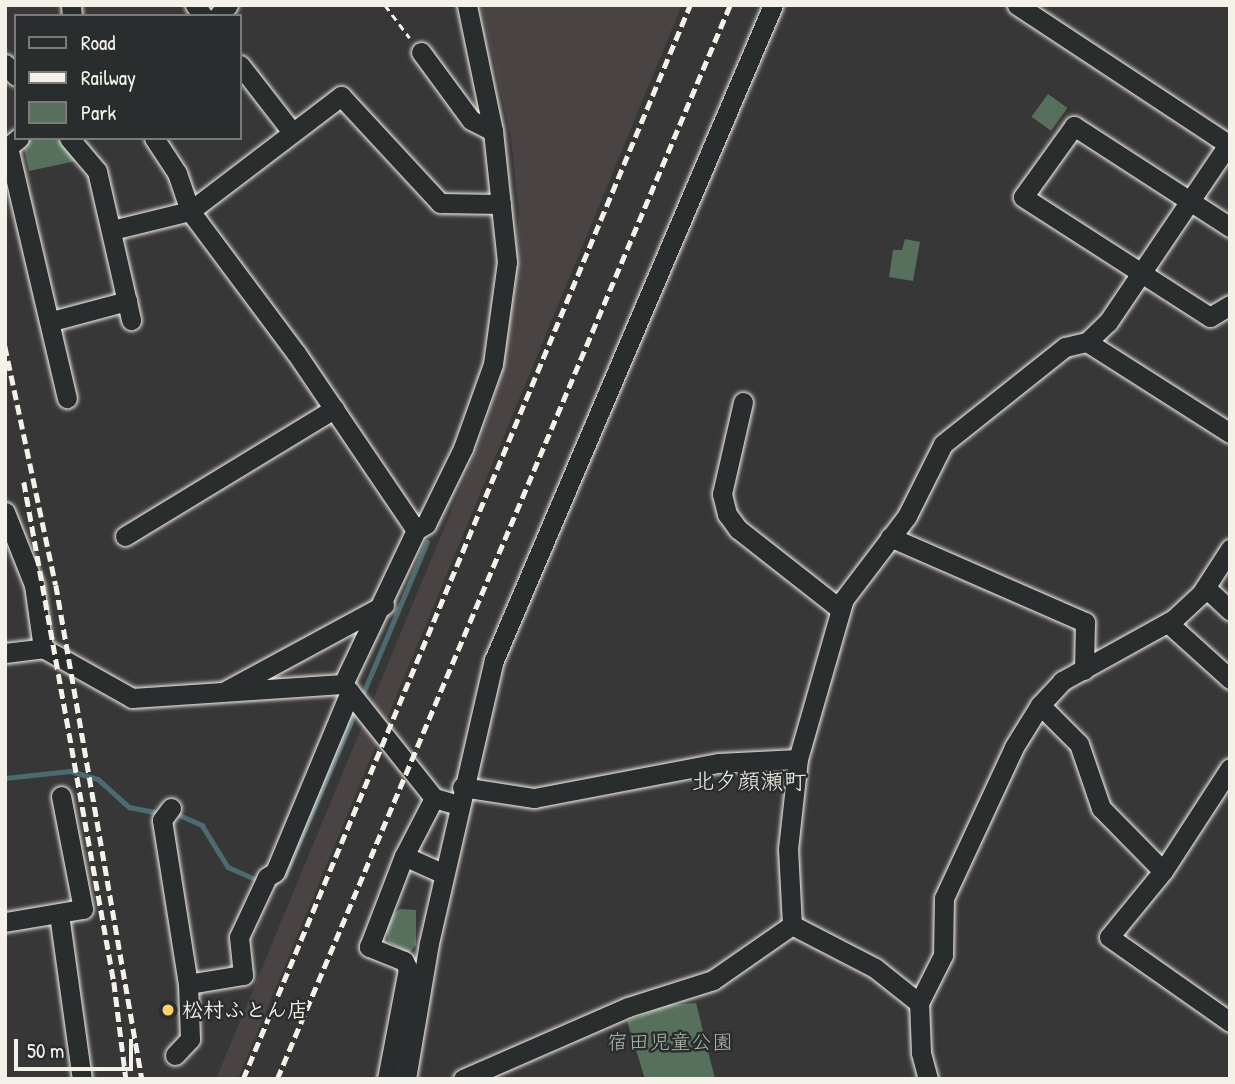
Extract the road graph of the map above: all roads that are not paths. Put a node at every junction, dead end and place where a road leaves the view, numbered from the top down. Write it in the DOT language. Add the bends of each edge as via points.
graph roads {
  1 [pos="467,5"];
  2 [pos="772,5"];
  3 [pos="1031,8"];
  4 [pos="421,52"];
  5 [pos="242,68"];
  6 [pos="493,131"];
  7 [pos="292,132"];
  8 [pos="17,140"];
  9 [pos="71,140"];
  10 [pos="155,140"];
  11 [pos="1229,143"];
  12 [pos="1189,202"];
  13 [pos="501,204"];
  14 [pos="190,211"];
  15 [pos="1230,227"];
  16 [pos="112,230"];
  17 [pos="1141,274"];
  18 [pos="1230,305"];
  19 [pos="52,321"];
  20 [pos="1087,342"];
  21 [pos="67,398"];
  22 [pos="743,402"];
  23 [pos="334,409"];
  24 [pos="1230,433"];
  25 [pos="5,512"];
  26 [pos="416,530"];
  27 [pos="125,536"];
  28 [pos="890,537"];
  29 [pos="1230,549"];
  30 [pos="1206,588"];
  31 [pos="384,605"];
  32 [pos="840,609"];
  33 [pos="1230,610"];
  34 [pos="1168,623"];
  35 [pos="43,649"];
  36 [pos="5,653"];
  37 [pos="1084,670"];
  38 [pos="1230,678"];
  39 [pos="347,688"];
  40 [pos="222,693"];
  41 [pos="1040,705"];
  42 [pos="798,760"];
  43 [pos="1230,768"];
  44 [pos="61,796"];
  45 [pos="460,796"];
  46 [pos="433,798"];
  47 [pos="167,814"];
  48 [pos="404,856"];
  49 [pos="1163,871"];
  50 [pos="444,874"];
  51 [pos="59,914"];
  52 [pos="5,922"];
  53 [pos="792,925"];
  54 [pos="188,984"];
  55 [pos="919,1003"];
  56 [pos="1230,1022"];
  57 [pos="175,1055"];
  58 [pos="82,1079"];
  59 [pos="387,1079"];
  60 [pos="406,1079"];
  61 [pos="463,1079"];
  62 [pos="928,1079"];
  1 -- 6 [label="street"];
  2 -- 45 [label="street" via="494,660"];
  3 -- 11 [label="street"];
  4 -- 6 [label="street" via="471,120"];
  5 -- 7 [label="street"];
  6 -- 13 [label="street"];
  7 -- 13 [label="street" via="341,96 439,203"];
  7 -- 14 [label="street"];
  8 -- 19 [label="street" via="8,147"];
  9 -- 16 [label="street" via="97,171"];
  10 -- 14 [label="street" via="177,173"];
  11 -- 12 [label="street"];
  12 -- 15 [label="street"];
  12 -- 17 [label="street"];
  12 -- 17 [label="street" via="1074,125 1023,197"];
  13 -- 26 [label="street" via="507,262 493,364 463,448 426,524"];
  14 -- 16 [label="street"];
  14 -- 23 [label="street"];
  16 -- 19 [label="street" via="129,311"];
  17 -- 18 [label="street" via="1210,317"];
  17 -- 20 [label="street" via="1108,322"];
  19 -- 21 [label="street"];
  20 -- 24 [label="street"];
  20 -- 28 [label="street" via="1065,347 943,444 907,516"];
  22 -- 32 [label="street" via="722,494 727,514 738,529"];
  23 -- 26 [label="street"];
  23 -- 27 [label="street"];
  25 -- 35 [label="street" via="34,585"];
  26 -- 31 [label="street"];
  28 -- 32 [label="street" via="857,576"];
  28 -- 37 [label="street" via="1085,622"];
  29 -- 30 [label="street"];
  30 -- 33 [label="street"];
  30 -- 34 [label="street"];
  31 -- 39 [label="street"];
  31 -- 40 [label="street"];
  32 -- 42 [label="street"];
  34 -- 37 [label="street"];
  34 -- 38 [label="street"];
  35 -- 36 [label="street"];
  35 -- 40 [label="street" via="132,698"];
  37 -- 41 [label="street" via="1062,681"];
  39 -- 40 [label="street"];
  39 -- 46 [label="street"];
  39 -- 54 [label="street" via="275,872 264,883 239,937 243,975"];
  41 -- 49 [label="street" via="1079,744 1101,808"];
  41 -- 55 [label="street" via="985,802 944,898 943,955"];
  42 -- 45 [label="street" via="718,763 534,798"];
  42 -- 53 [label="street" via="788,849"];
  43 -- 49 [label="street"];
  44 -- 51 [label="street" via="83,909"];
  45 -- 46 [label="street"];
  45 -- 50 [label="street"];
  46 -- 48 [label="street"];
  47 -- 54 [label="street"];
  48 -- 50 [label="street"];
  48 -- 59 [label="street" via="369,947 404,961 408,968"];
  49 -- 56 [label="street" via="1109,937"];
  50 -- 60 [label="street"];
  51 -- 52 [label="street"];
  51 -- 58 [label="street"];
  53 -- 55 [label="street" via="875,968"];
  53 -- 61 [label="street" via="713,980 628,1007"];
  54 -- 57 [label="street" via="190,1039"];
  55 -- 62 [label="street" via="920,1052"];
}
